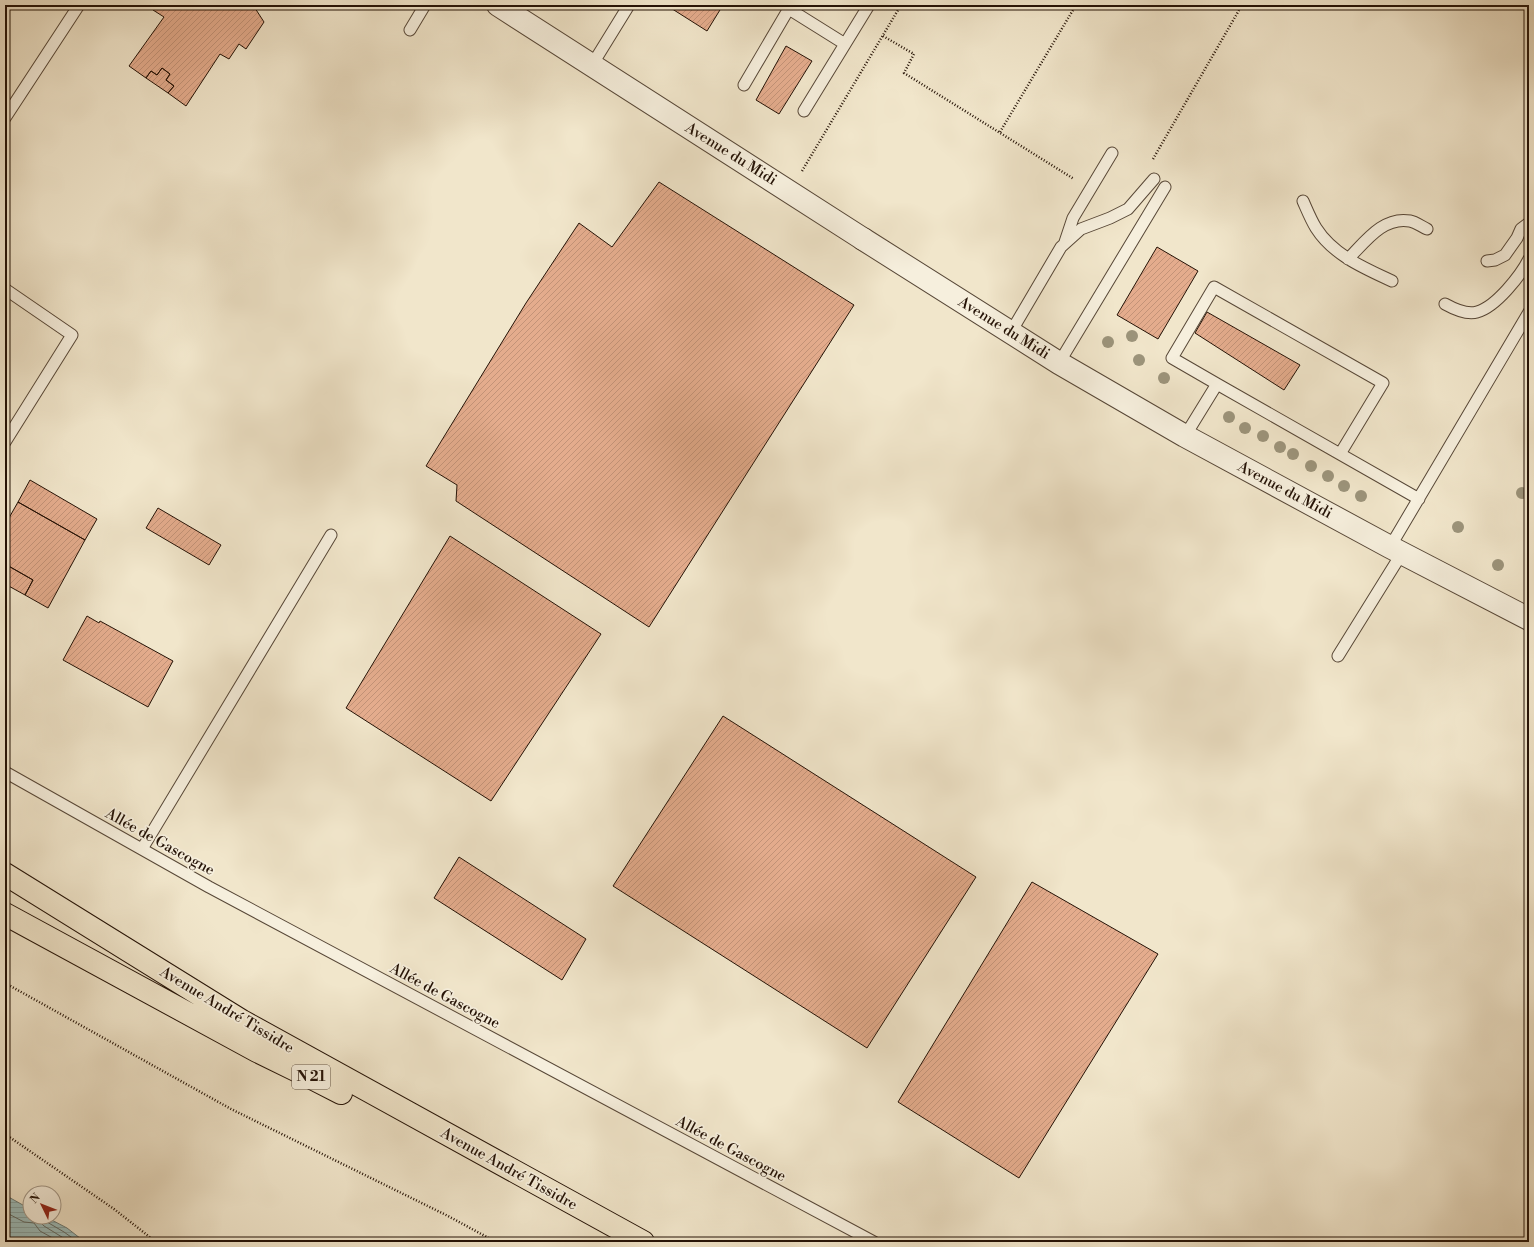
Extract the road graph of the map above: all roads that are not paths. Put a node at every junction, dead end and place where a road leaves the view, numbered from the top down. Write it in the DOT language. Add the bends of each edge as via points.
graph roads {
  1 [pos="79,5"];
  2 [pos="425,5"];
  3 [pos="498,5"];
  4 [pos="629,5"];
  5 [pos="869,5"];
  6 [pos="790,7"];
  7 [pos="410,30"];
  8 [pos="845,44"];
  9 [pos="592,65"];
  10 [pos="744,84"];
  11 [pos="804,111"];
  12 [pos="5,118"];
  13 [pos="1112,153"];
  14 [pos="1154,179"];
  15 [pos="1165,187"];
  16 [pos="1302,200"];
  17 [pos="1529,223"];
  18 [pos="1427,229"];
  19 [pos="1064,244"];
  20 [pos="1348,259"];
  21 [pos="1529,259"];
  22 [pos="1487,261"];
  23 [pos="1392,281"];
  24 [pos="5,289"];
  25 [pos="1444,304"];
  26 [pos="1529,312"];
  27 [pos="1012,332"];
  28 [pos="1059,363"];
  29 [pos="1217,384"];
  30 [pos="1185,436"];
  31 [pos="5,442"];
  32 [pos="1340,454"];
  33 [pos="1419,499"];
  34 [pos="331,535"];
  35 [pos="1396,550"];
  36 [pos="1529,619"];
  37 [pos="1338,656"];
  38 [pos="5,772"];
  39 [pos="142,849"];
  40 [pos="5,874"];
  41 [pos="5,914"];
  42 [pos="618,1242"];
  43 [pos="644,1242"];
  44 [pos="874,1242"];
  1 -- 12 [label="lane"];
  2 -- 7 [label="lane"];
  3 -- 9 [label="street, Avenue du Midi"];
  4 -- 9 [label="lane"];
  5 -- 8 [label="lane"];
  6 -- 8 [label="lane"];
  6 -- 10 [label="lane"];
  8 -- 11 [label="lane"];
  9 -- 27 [label="street, Avenue du Midi"];
  13 -- 19 [label="lane" via="1073,218"];
  14 -- 19 [label="lane" via="1128,209 1081,230"];
  15 -- 28 [label="lane"];
  16 -- 20 [label="lane" via="1316,229 1331,246"];
  17 -- 22 [label="lane" via="1521,229 1518,238 1505,255"];
  18 -- 20 [label="lane" via="1398,220 1382,226"];
  19 -- 27 [label="lane"];
  20 -- 23 [label="lane"];
  21 -- 25 [label="lane" via="1516,278 1488,308 1476,313 1460,311"];
  24 -- 31 [label="lane" via="72,335"];
  26 -- 33 [label="lane"];
  27 -- 28 [label="street, Avenue du Midi"];
  28 -- 30 [label="street, Avenue du Midi"];
  29 -- 30 [label="lane"];
  29 -- 32 [label="lane"];
  29 -- 32 [label="lane" via="1172,358 1214,287 1383,383"];
  30 -- 35 [label="street, Avenue du Midi"];
  32 -- 33 [label="lane"];
  33 -- 35 [label="lane"];
  34 -- 39 [label="lane"];
  35 -- 36 [label="street, Avenue du Midi"];
  35 -- 37 [label="lane"];
  38 -- 39 [label="lane, Allée de Gascogne"];
  39 -- 44 [label="lane, Allée de Gascogne"];
  40 -- 43 [label="main road, Avenue André Tissidre / N 21" via="242,1021"];
  41 -- 42 [label="main road, Avenue André Tissidre / N 21"];
}
